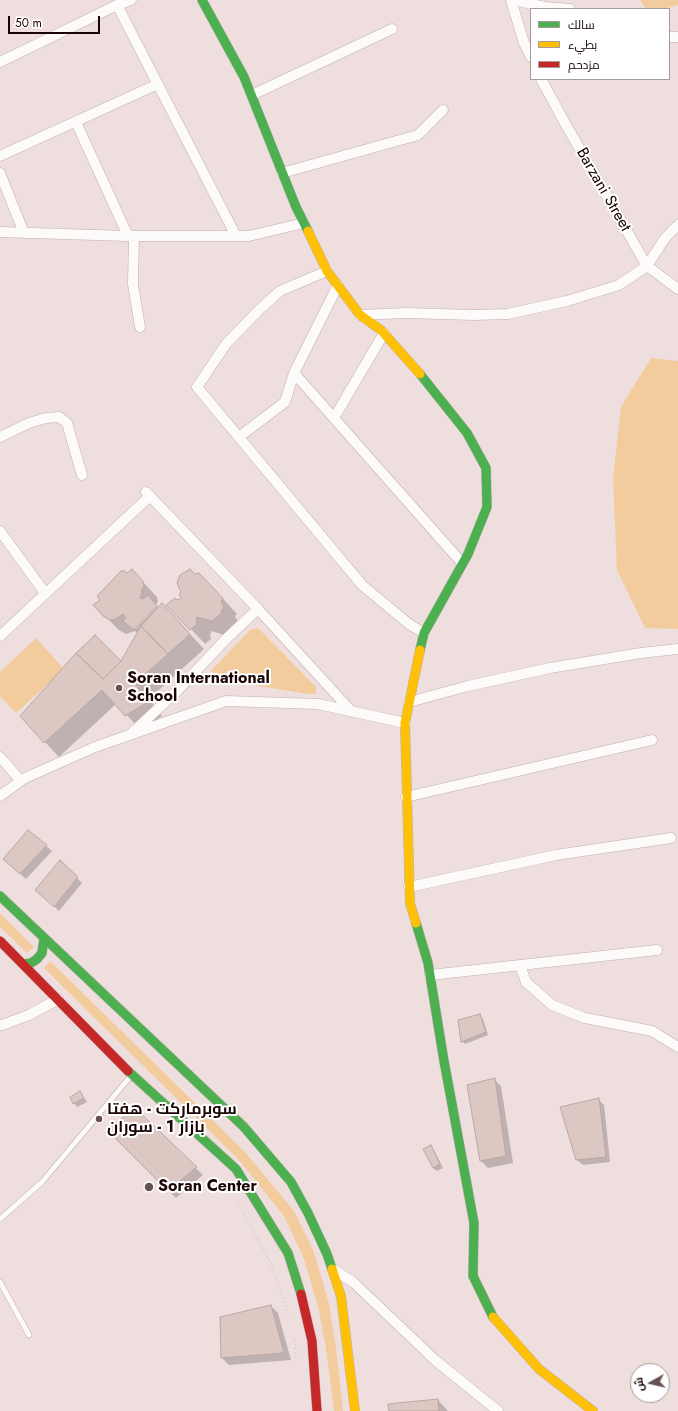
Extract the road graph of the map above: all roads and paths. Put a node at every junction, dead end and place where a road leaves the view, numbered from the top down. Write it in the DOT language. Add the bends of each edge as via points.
graph roads {
  1 [pos="131,0"];
  2 [pos="202,0"];
  3 [pos="513,0"];
  4 [pos="117,5"];
  5 [pos="562,8"];
  6 [pos="392,29"];
  7 [pos="530,55"];
  8 [pos="0,62"];
  9 [pos="542,80"];
  10 [pos="158,84"];
  11 [pos="252,95"];
  12 [pos="443,110"];
  13 [pos="76,122"];
  14 [pos="0,156"];
  15 [pos="0,173"];
  16 [pos="282,173"];
  17 [pos="304,224"];
  18 [pos="678,225"];
  19 [pos="0,232"];
  20 [pos="24,233"];
  21 [pos="131,236"];
  22 [pos="236,236"];
  23 [pos="647,266"];
  24 [pos="327,271"];
  25 [pos="338,285"];
  26 [pos="678,288"];
  27 [pos="360,315"];
  28 [pos="140,327"];
  29 [pos="384,333"];
  30 [pos="294,372"];
  31 [pos="334,418"];
  32 [pos="0,437"];
  33 [pos="239,437"];
  34 [pos="82,475"];
  35 [pos="0,531"];
  36 [pos="462,563"];
  37 [pos="45,593"];
  38 [pos="258,609"];
  39 [pos="424,633"];
  40 [pos="0,636"];
  41 [pos="678,649"];
  42 [pos="409,702"];
  43 [pos="352,712"];
  44 [pos="405,723"];
  45 [pos="129,735"];
  46 [pos="652,740"];
  47 [pos="0,757"];
  48 [pos="21,781"];
  49 [pos="0,796"];
  50 [pos="406,797"];
  51 [pos="671,838"];
  52 [pos="409,887"];
  53 [pos="0,896"];
  54 [pos="44,938"];
  55 [pos="0,940"];
  56 [pos="657,950"];
  57 [pos="24,964"];
  58 [pos="520,965"];
  59 [pos="430,975"];
  60 [pos="58,999"];
  61 [pos="0,1025"];
  62 [pos="678,1047"];
  63 [pos="132,1075"];
  64 [pos="236,1200"];
  65 [pos="0,1219"];
  66 [pos="332,1268"];
  67 [pos="0,1282"];
  68 [pos="288,1314"];
  69 [pos="29,1335"];
  70 [pos="294,1336"];
  71 [pos="297,1366"];
  72 [pos="317,1411"];
  73 [pos="355,1411"];
  74 [pos="498,1411"];
  75 [pos="593,1411"];
  1 -- 4 [label="street"];
  2 -- 11 [label="main road"];
  3 -- 5 [label="street"];
  3 -- 7 [label="street" via="524,43"];
  4 -- 8 [label="street"];
  4 -- 10 [label="street"];
  6 -- 11 [label="street"];
  9 -- 23 [label="street, Barzani Street"];
  10 -- 13 [label="street"];
  10 -- 22 [label="street"];
  11 -- 16 [label="main road"];
  12 -- 16 [label="street" via="418,135"];
  13 -- 14 [label="street"];
  13 -- 21 [label="street"];
  15 -- 20 [label="street"];
  16 -- 17 [label="main road"];
  17 -- 22 [label="street" via="249,236"];
  17 -- 24 [label="main road"];
  18 -- 23 [label="street" via="665,238"];
  19 -- 20 [label="street"];
  20 -- 21 [label="street"];
  21 -- 22 [label="street"];
  21 -- 28 [label="street" via="133,284"];
  23 -- 26 [label="street, Barzani Street"];
  23 -- 27 [label="street" via="619,285 567,301 508,314"];
  24 -- 25 [label="main road"];
  24 -- 33 [label="street" via="280,291 226,344 197,387"];
  25 -- 27 [label="main road"];
  25 -- 30 [label="street"];
  27 -- 29 [label="main road"];
  29 -- 31 [label="street"];
  29 -- 36 [label="main road" via="430,385 467,433 486,468 487,507"];
  30 -- 31 [label="street"];
  30 -- 33 [label="street" via="285,402"];
  31 -- 36 [label="street"];
  32 -- 34 [label="street" via="46,418 59,417 67,423"];
  33 -- 39 [label="street" via="362,585 409,624"];
  35 -- 37 [label="street"];
  36 -- 39 [label="main road"];
  37 -- 38 [label="street" via="148,494"];
  37 -- 40 [label="street"];
  38 -- 43 [label="street"];
  38 -- 45 [label="street"];
  39 -- 42 [label="main road"];
  41 -- 42 [label="street" via="550,668"];
  42 -- 44 [label="main road"];
  43 -- 44 [label="street"];
  43 -- 45 [label="street" via="318,704 226,701"];
  44 -- 50 [label="main road"];
  45 -- 48 [label="street"];
  46 -- 50 [label="street"];
  47 -- 48 [label="street"];
  48 -- 49 [label="street"];
  50 -- 52 [label="main road"];
  51 -- 52 [label="street" via="556,855"];
  52 -- 59 [label="main road" via="410,903"];
  53 -- 54 [label="main road"];
  54 -- 57 [label="main road" via="42,953 38,959"];
  54 -- 66 [label="main road" via="244,1127 291,1182 308,1213"];
  55 -- 57 [label="main road"];
  56 -- 58 [label="street"];
  57 -- 60 [label="main road"];
  58 -- 59 [label="street"];
  58 -- 62 [label="street" via="526,982 552,1005 585,1018 652,1031"];
  59 -- 75 [label="main road" via="474,1222 473,1276 493,1318 539,1369"];
  60 -- 61 [label="street" via="29,1015"];
  60 -- 63 [label="main road"];
  63 -- 65 [label="lane" via="42,1182"];
  63 -- 72 [label="main road" via="236,1169 288,1253 312,1341"];
  64 -- 68 [label="path" via="270,1262"];
  66 -- 73 [label="main road" via="341,1296"];
  66 -- 74 [label="street" via="353,1282 435,1360"];
  67 -- 69 [label="lane"];
  70 -- 71 [label="path"];
}
